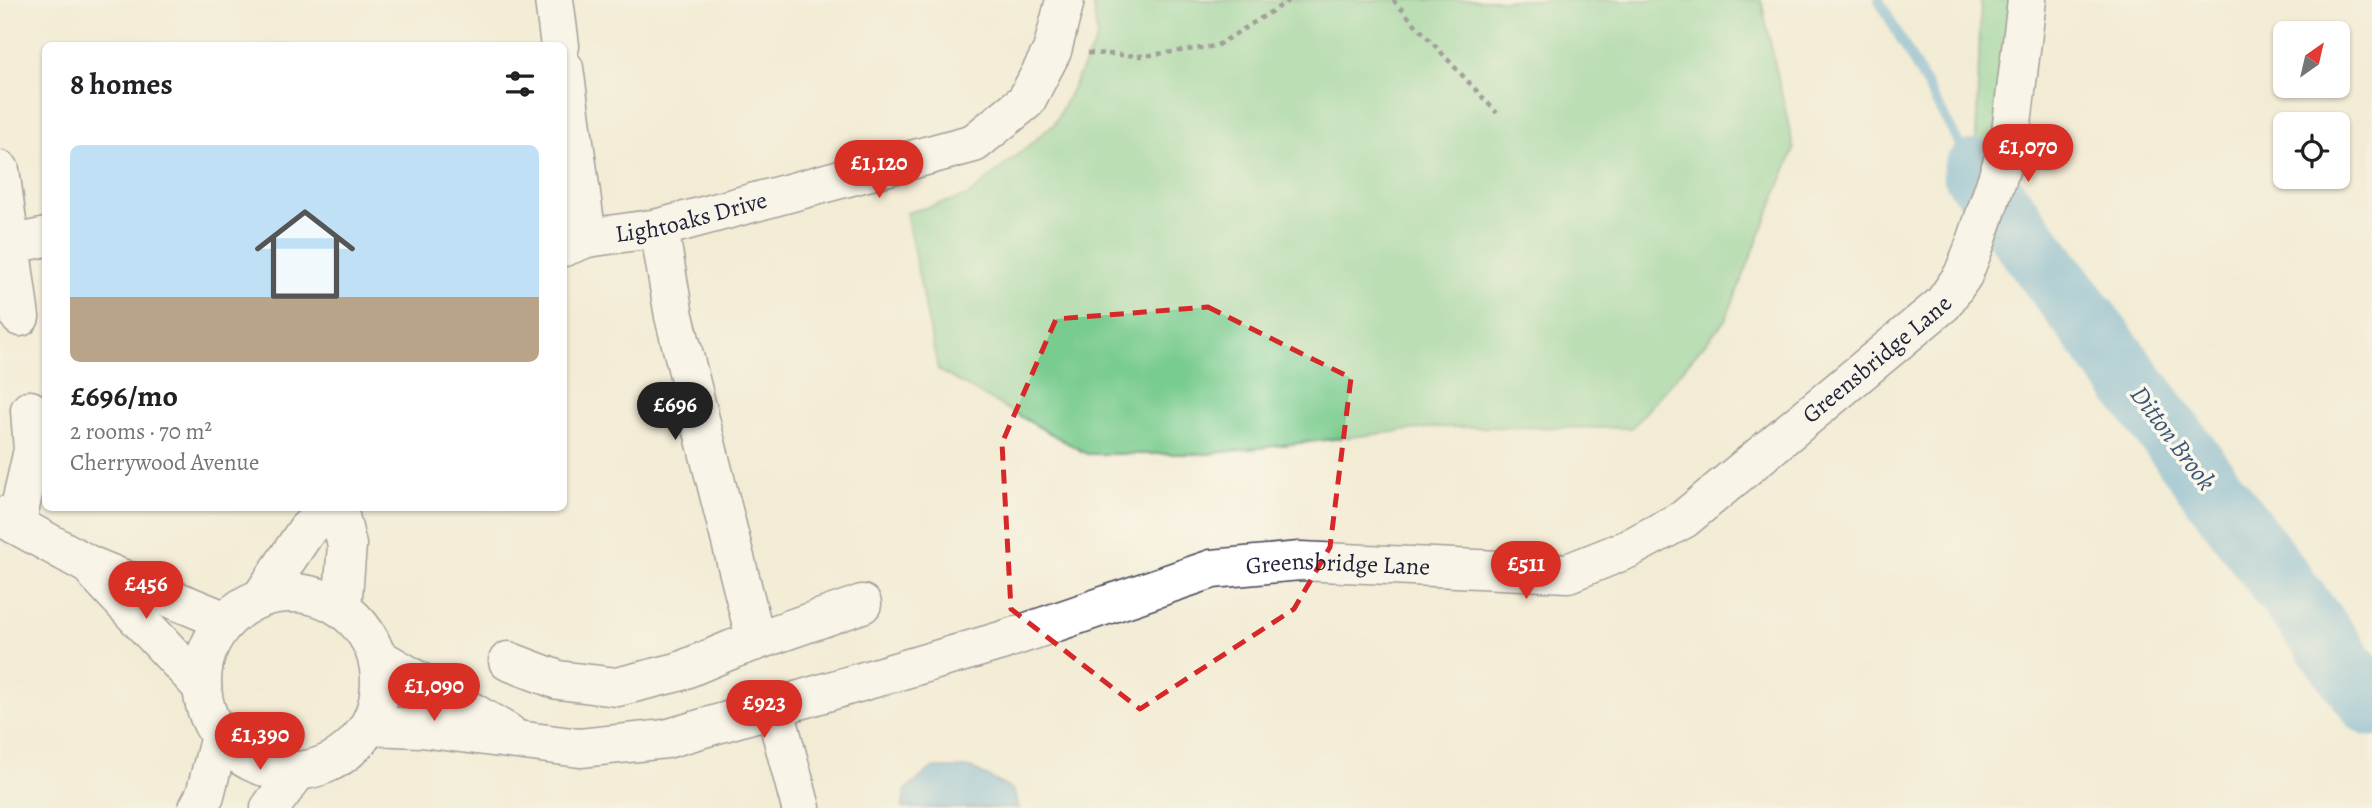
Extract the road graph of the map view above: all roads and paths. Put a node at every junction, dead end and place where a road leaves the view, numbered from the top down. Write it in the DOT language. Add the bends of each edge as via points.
graph roads {
  1 [pos="554,0"];
  2 [pos="1065,0"];
  3 [pos="1290,0"];
  4 [pos="1393,0"];
  5 [pos="2025,16"];
  6 [pos="559,42"];
  7 [pos="1052,51"];
  8 [pos="1497,113"];
  9 [pos="567,115"];
  10 [pos="0,170"];
  11 [pos="659,228"];
  12 [pos="28,241"];
  13 [pos="575,242"];
  14 [pos="20,317"];
  15 [pos="30,410"];
  16 [pos="326,511"];
  17 [pos="339,511"];
  18 [pos="8,521"];
  19 [pos="89,565"];
  20 [pos="261,598"];
  21 [pos="862,604"];
  22 [pos="342,608"];
  23 [pos="226,621"];
  24 [pos="756,641"];
  25 [pos="377,657"];
  26 [pos="508,661"];
  27 [pos="202,687"];
  28 [pos="774,706"];
  29 [pos="370,726"];
  30 [pos="220,736"];
  31 [pos="519,740"];
  32 [pos="297,772"];
  33 [pos="198,808"];
  34 [pos="270,808"];
  35 [pos="801,808"];
  1 -- 6 [label="street"];
  2 -- 7 [label="street, Lightoaks Drive"];
  3 -- 7 [label="path" via="1216,46 1143,56"];
  4 -- 8 [label="path"];
  5 -- 28 [label="street, Greensbridge Lane" via="2010,139 1963,275 1943,304 1684,519 1628,549 1568,573 1300,561 1212,569 1001,641"];
  7 -- 11 [label="street, Lightoaks Drive" via="1026,101 974,143"];
  9 -- 13 [label="street"];
  10 -- 12 [label="street"];
  11 -- 13 [label="street, Lightoaks Drive"];
  11 -- 24 [label="street" via="674,316"];
  12 -- 14 [label="street"];
  15 -- 18 [label="street" via="33,450"];
  16 -- 20 [label="street" via="306,531"];
  17 -- 22 [label="street" via="347,545"];
  18 -- 19 [label="street"];
  19 -- 23 [label="street"];
  19 -- 27 [label="street"];
  20 -- 22 [label="street" via="290,593 321,598"];
  20 -- 23 [label="street"];
  21 -- 24 [label="street"];
  22 -- 25 [label="street" via="365,631"];
  23 -- 27 [label="street" via="204,660"];
  24 -- 26 [label="street" via="678,672 617,687 558,680"];
  25 -- 29 [label="street" via="380,698"];
  25 -- 31 [label="street, Greensbridge Lane"];
  27 -- 30 [label="street" via="207,713"];
  28 -- 31 [label="street, Greensbridge Lane" via="666,739 580,748"];
  28 -- 35 [label="street"];
  29 -- 31 [label="street, Greensbridge Lane"];
  29 -- 32 [label="street" via="352,748 324,766"];
  30 -- 32 [label="street" via="251,762"];
  30 -- 33 [label="street"];
  32 -- 34 [label="street"];
}
